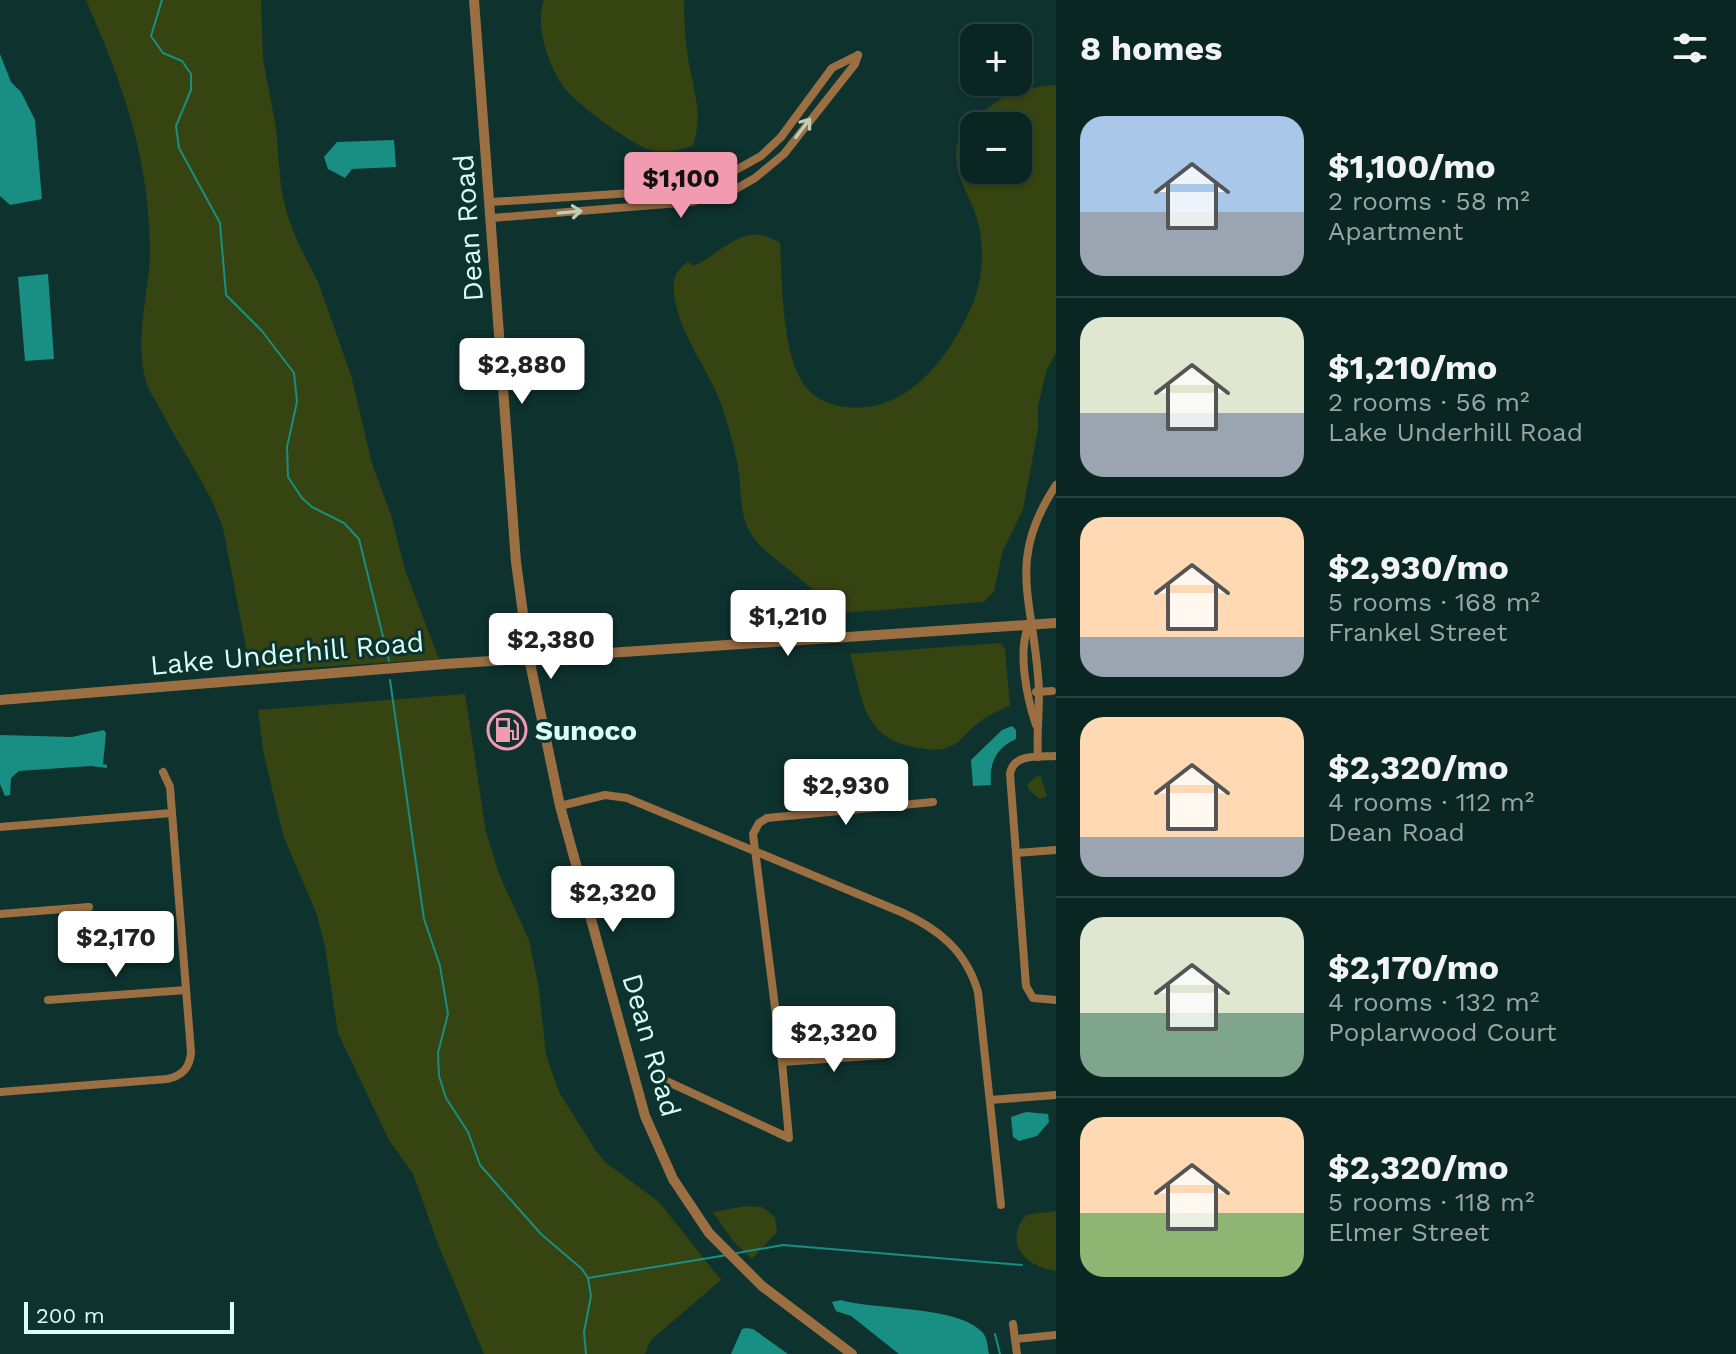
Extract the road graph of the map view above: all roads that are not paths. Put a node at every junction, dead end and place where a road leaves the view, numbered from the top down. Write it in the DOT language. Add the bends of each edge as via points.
graph roads {
  1 [pos="475,2"];
  2 [pos="491,202"];
  3 [pos="492,218"];
  4 [pos="1056,485"];
  5 [pos="1056,623"];
  6 [pos="1029,625"];
  7 [pos="529,658"];
  8 [pos="1052,691"];
  9 [pos="1040,692"];
  10 [pos="1027,693"];
  11 [pos="0,700"];
  12 [pos="1036,728"];
  13 [pos="1056,756"];
  14 [pos="1038,757"];
  15 [pos="163,772"];
  16 [pos="933,802"];
  17 [pos="560,806"];
  18 [pos="172,813"];
  19 [pos="0,827"];
  20 [pos="1056,850"];
  21 [pos="755,851"];
  22 [pos="1016,853"];
  23 [pos="89,907"];
  24 [pos="0,914"];
  25 [pos="186,990"];
  26 [pos="48,1000"];
  27 [pos="1056,1000"];
  28 [pos="884,1055"];
  29 [pos="782,1062"];
  30 [pos="662,1079"];
  31 [pos="0,1092"];
  32 [pos="1056,1095"];
  33 [pos="990,1100"];
  34 [pos="1001,1205"];
  35 [pos="1013,1324"];
  36 [pos="1056,1335"];
  37 [pos="1015,1339"];
  38 [pos="852,1354"];
  39 [pos="1017,1354"];
  1 -- 2 [label="street, Dean Road"];
  2 -- 3 [label="street, Dean Road"];
  3 -- 2 [label="street, one-way" via="692,202 734,190 784,154 858,55 832,68 761,156 716,181 663,191"];
  3 -- 7 [label="street, Dean Road" via="516,562"];
  4 -- 6 [label="street" via="1037,516 1028,545"];
  5 -- 6 [label="street, Lake Underhill Road"];
  6 -- 7 [label="street, Lake Underhill Road"];
  6 -- 9 [label="street"];
  6 -- 10 [label="street" via="1023,640"];
  7 -- 11 [label="street, Lake Underhill Road"];
  7 -- 17 [label="street, Dean Road"];
  8 -- 9 [label="street"];
  9 -- 10 [label="street"];
  9 -- 12 [label="street"];
  10 -- 12 [label="street"];
  12 -- 14 [label="street"];
  13 -- 14 [label="street"];
  14 -- 22 [label="street" via="1018,760 1010,770"];
  15 -- 18 [label="street"];
  16 -- 21 [label="street" via="763,820 753,834"];
  17 -- 21 [label="street" via="621,796"];
  17 -- 38 [label="street, Dean Road" via="645,1116 673,1179 709,1233 762,1286"];
  18 -- 19 [label="street"];
  18 -- 25 [label="street"];
  20 -- 22 [label="street"];
  21 -- 29 [label="street"];
  21 -- 33 [label="street" via="914,918 950,942 978,992"];
  22 -- 27 [label="street" via="1026,989 1036,1000"];
  23 -- 24 [label="street"];
  25 -- 26 [label="street"];
  25 -- 31 [label="street" via="191,1052 186,1070 171,1078"];
  28 -- 29 [label="street"];
  29 -- 30 [label="street" via="789,1138"];
  32 -- 33 [label="street"];
  33 -- 34 [label="street"];
  35 -- 37 [label="street"];
  36 -- 37 [label="street"];
  37 -- 39 [label="street"];
}
